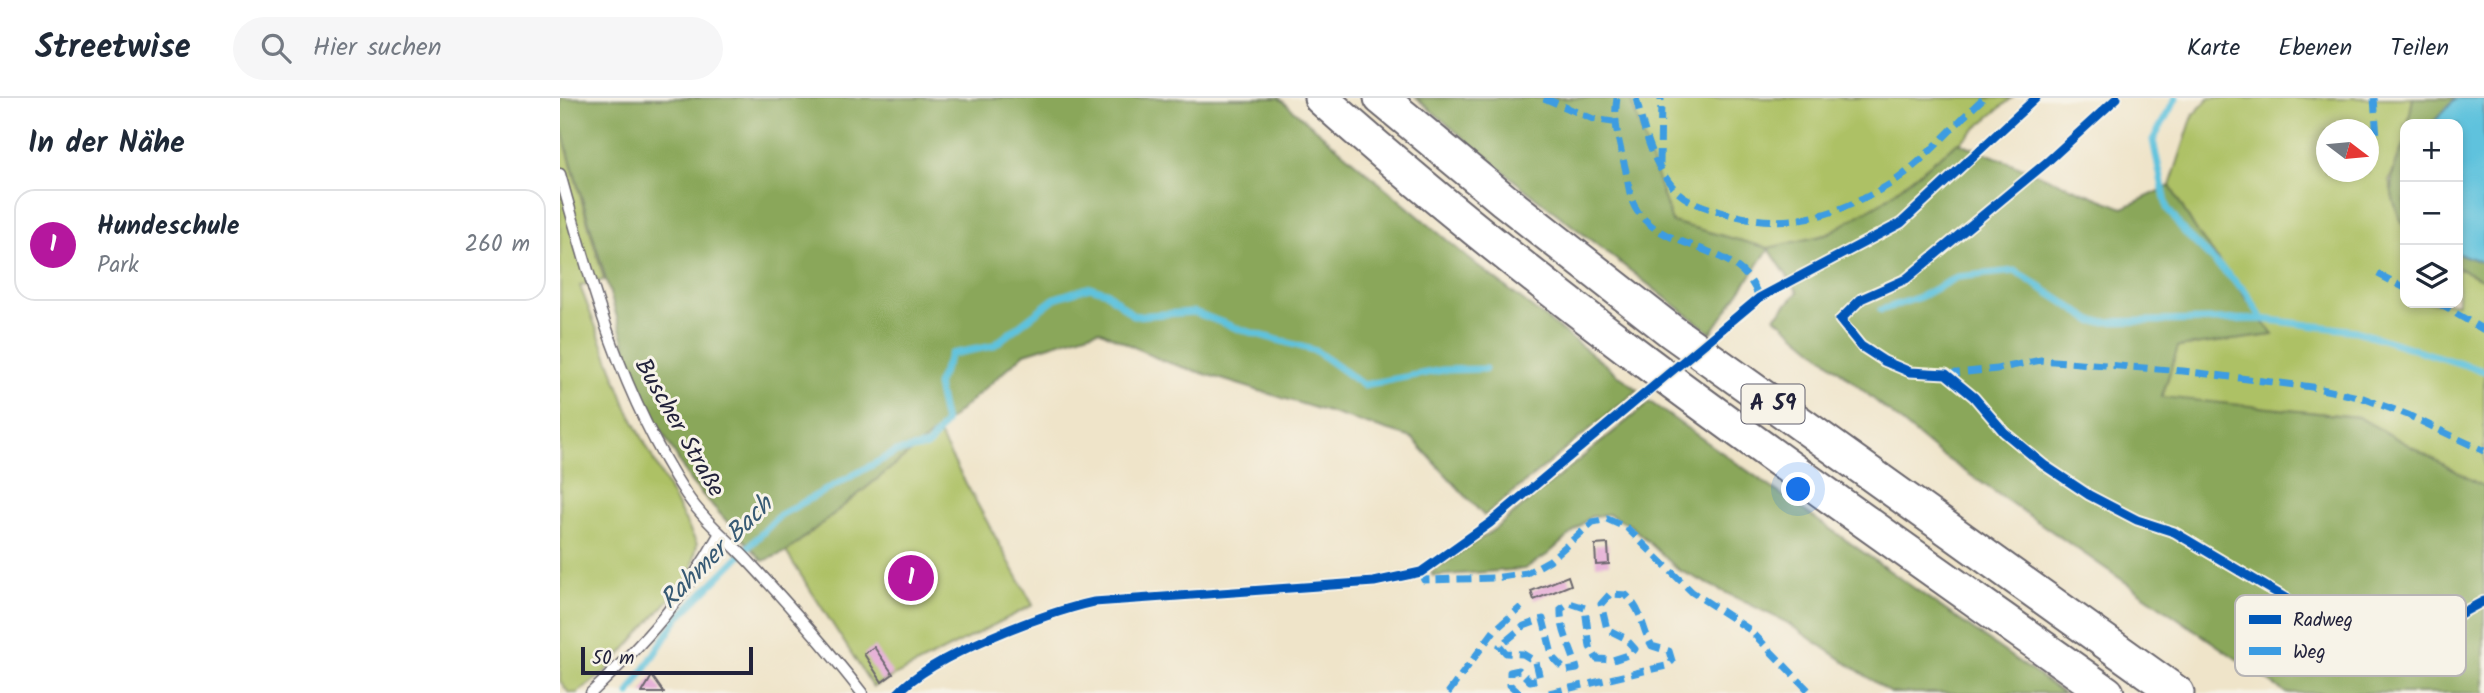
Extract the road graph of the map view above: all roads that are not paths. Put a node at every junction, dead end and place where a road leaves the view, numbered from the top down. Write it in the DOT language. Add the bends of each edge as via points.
graph roads {
  1 [pos="1321,98"];
  2 [pos="1381,98"];
  3 [pos="560,174"];
  4 [pos="720,534"];
  5 [pos="592,693"];
  6 [pos="862,693"];
  7 [pos="2107,693"];
  8 [pos="2177,693"];
  1 -- 7 [label="highway, A 59" via="1484,235 1654,367"];
  2 -- 8 [label="highway, A 59" via="1671,331"];
  3 -- 4 [label="lane, Buscher Straße" via="618,364 687,496"];
  4 -- 5 [label="lane" via="665,619"];
  4 -- 6 [label="lane, Buscher Straße" via="749,561"];
}
